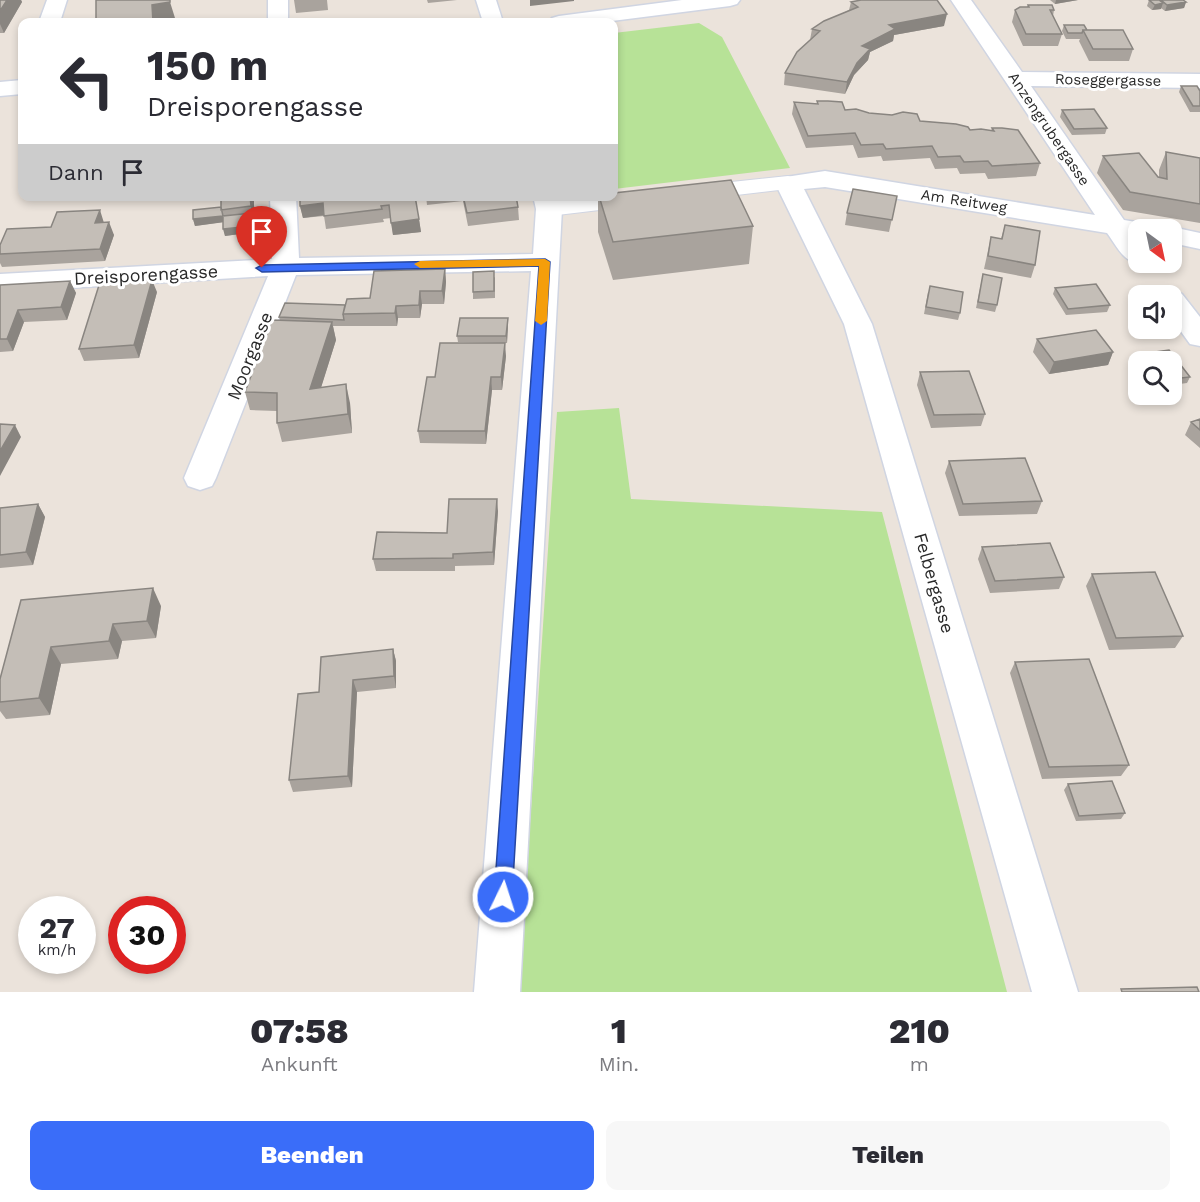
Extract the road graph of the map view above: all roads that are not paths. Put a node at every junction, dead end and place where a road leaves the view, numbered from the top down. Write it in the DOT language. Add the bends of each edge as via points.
graph roads {
  1 [pos="57,0"];
  2 [pos="278,0"];
  3 [pos="486,0"];
  4 [pos="730,0"];
  5 [pos="961,0"];
  6 [pos="695,2"];
  7 [pos="51,18"];
  8 [pos="278,18"];
  9 [pos="491,18"];
  10 [pos="586,18"];
  11 [pos="1016,79"];
  12 [pos="1200,81"];
  13 [pos="18,87"];
  14 [pos="0,89"];
  15 [pos="788,183"];
  16 [pos="618,196"];
  17 [pos="283,201"];
  18 [pos="547,202"];
  19 [pos="1127,227"];
  20 [pos="1182,237"];
  21 [pos="1200,241"];
  22 [pos="545,262"];
  23 [pos="286,267"];
  24 [pos="0,283"];
  25 [pos="1182,313"];
  26 [pos="1200,337"];
  27 [pos="200,478"];
  28 [pos="497,992"];
  29 [pos="1055,992"];
  1 -- 7 [label="street"];
  2 -- 8 [label="street"];
  3 -- 9 [label="street"];
  4 -- 6 [label="street"];
  5 -- 11 [label="street, Anzengrubergasse"];
  6 -- 10 [label="street"];
  11 -- 12 [label="street, Roseggergasse"];
  11 -- 19 [label="street, Anzengrubergasse"];
  13 -- 14 [label="street"];
  15 -- 16 [label="street"];
  15 -- 19 [label="street, Am Reitweg" via="825,179"];
  15 -- 29 [label="street, Felbergasse" via="858,324"];
  17 -- 23 [label="street, Moorgasse"];
  18 -- 22 [label="street"];
  20 -- 21 [label="street"];
  22 -- 23 [label="street, Dreisporengasse"];
  22 -- 28 [label="street"];
  23 -- 24 [label="street, Dreisporengasse"];
  23 -- 27 [label="street, Moorgasse"];
  25 -- 26 [label="street"];
}
